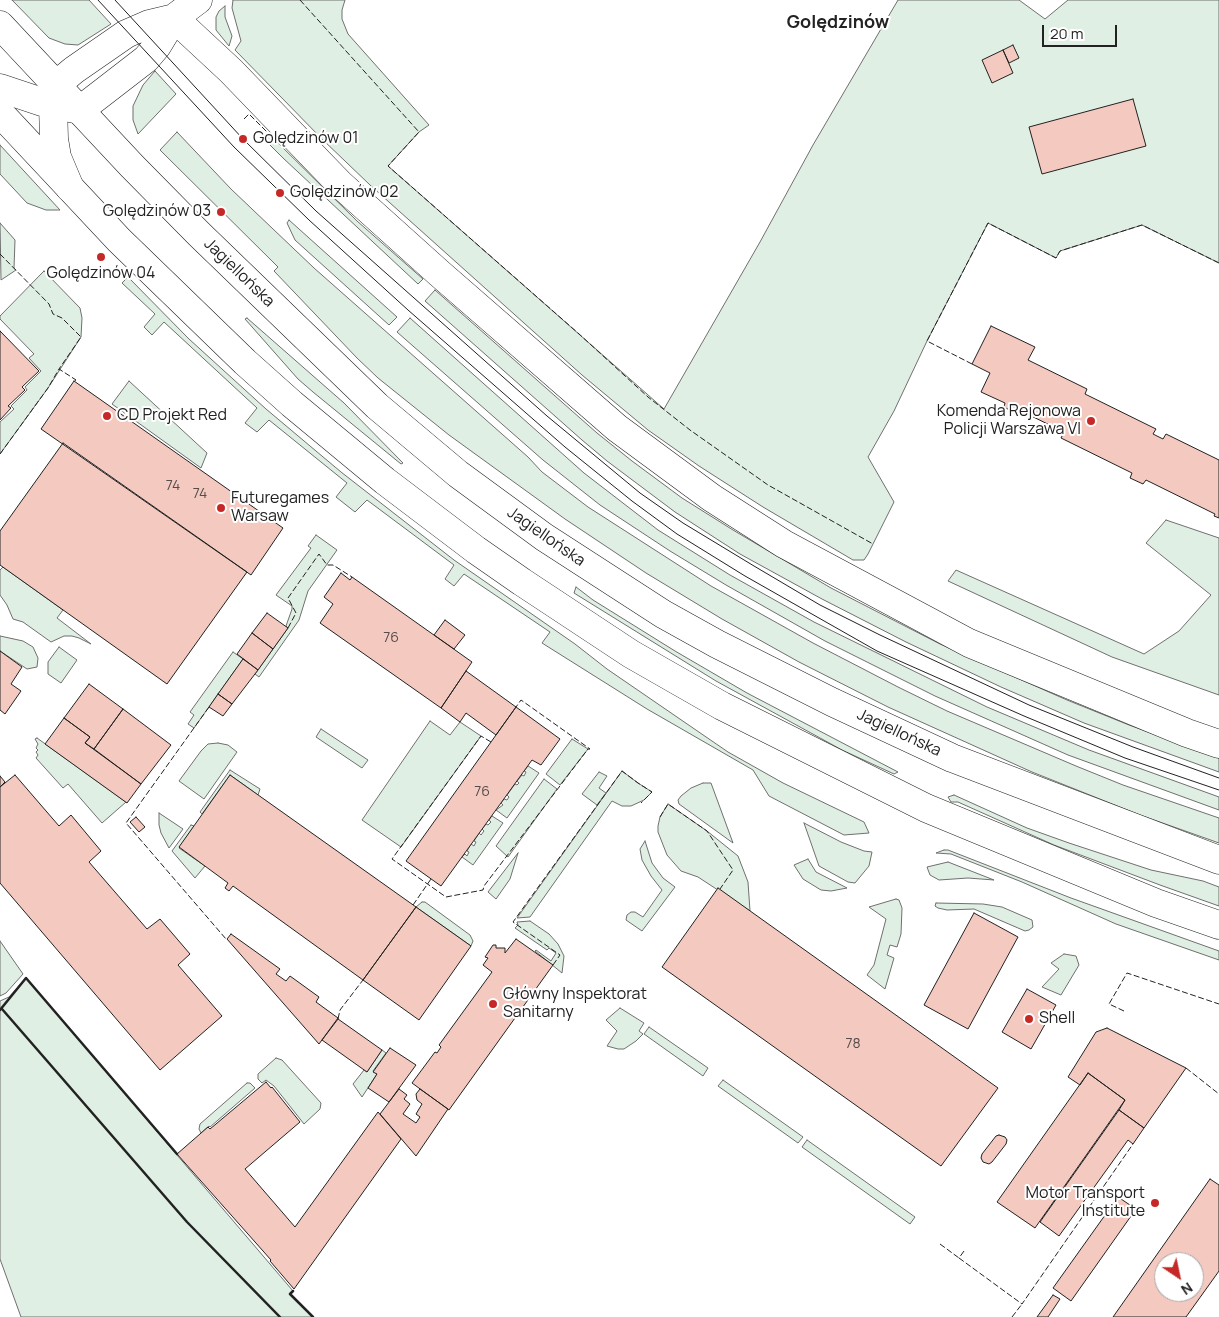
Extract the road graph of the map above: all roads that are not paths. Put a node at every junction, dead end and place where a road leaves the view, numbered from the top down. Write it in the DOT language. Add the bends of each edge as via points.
graph roads {
  1 [pos="198,0"];
  2 [pos="174,18"];
  3 [pos="0,25"];
  4 [pos="0,88"];
  5 [pos="54,95"];
  6 [pos="80,110"];
  7 [pos="0,113"];
  8 [pos="71,190"];
  9 [pos="1219,744"];
  10 [pos="1219,860"];
  11 [pos="1219,925"];
  1 -- 2 [label="main road"];
  2 -- 5 [label="main road" via="126,34 74,70"];
  2 -- 6 [label="main road" via="158,46 146,59"];
  2 -- 9 [label="main road" via="231,71 340,184 446,280 617,428 712,498 784,544 969,643"];
  3 -- 5 [label="main road, Jagiellońska"];
  4 -- 5 [label="main road"];
  5 -- 6 [label="main road, Jagiellońska"];
  5 -- 8 [label="main road" via="53,130 57,157"];
  6 -- 10 [label="main road, Jagiellońska" via="199,234 383,412 466,480 590,568 717,644 952,758"];
  7 -- 8 [label="main road"];
  8 -- 11 [label="main road" via="200,320 339,444 476,550 631,654 722,706 926,808 1156,903"];
}
